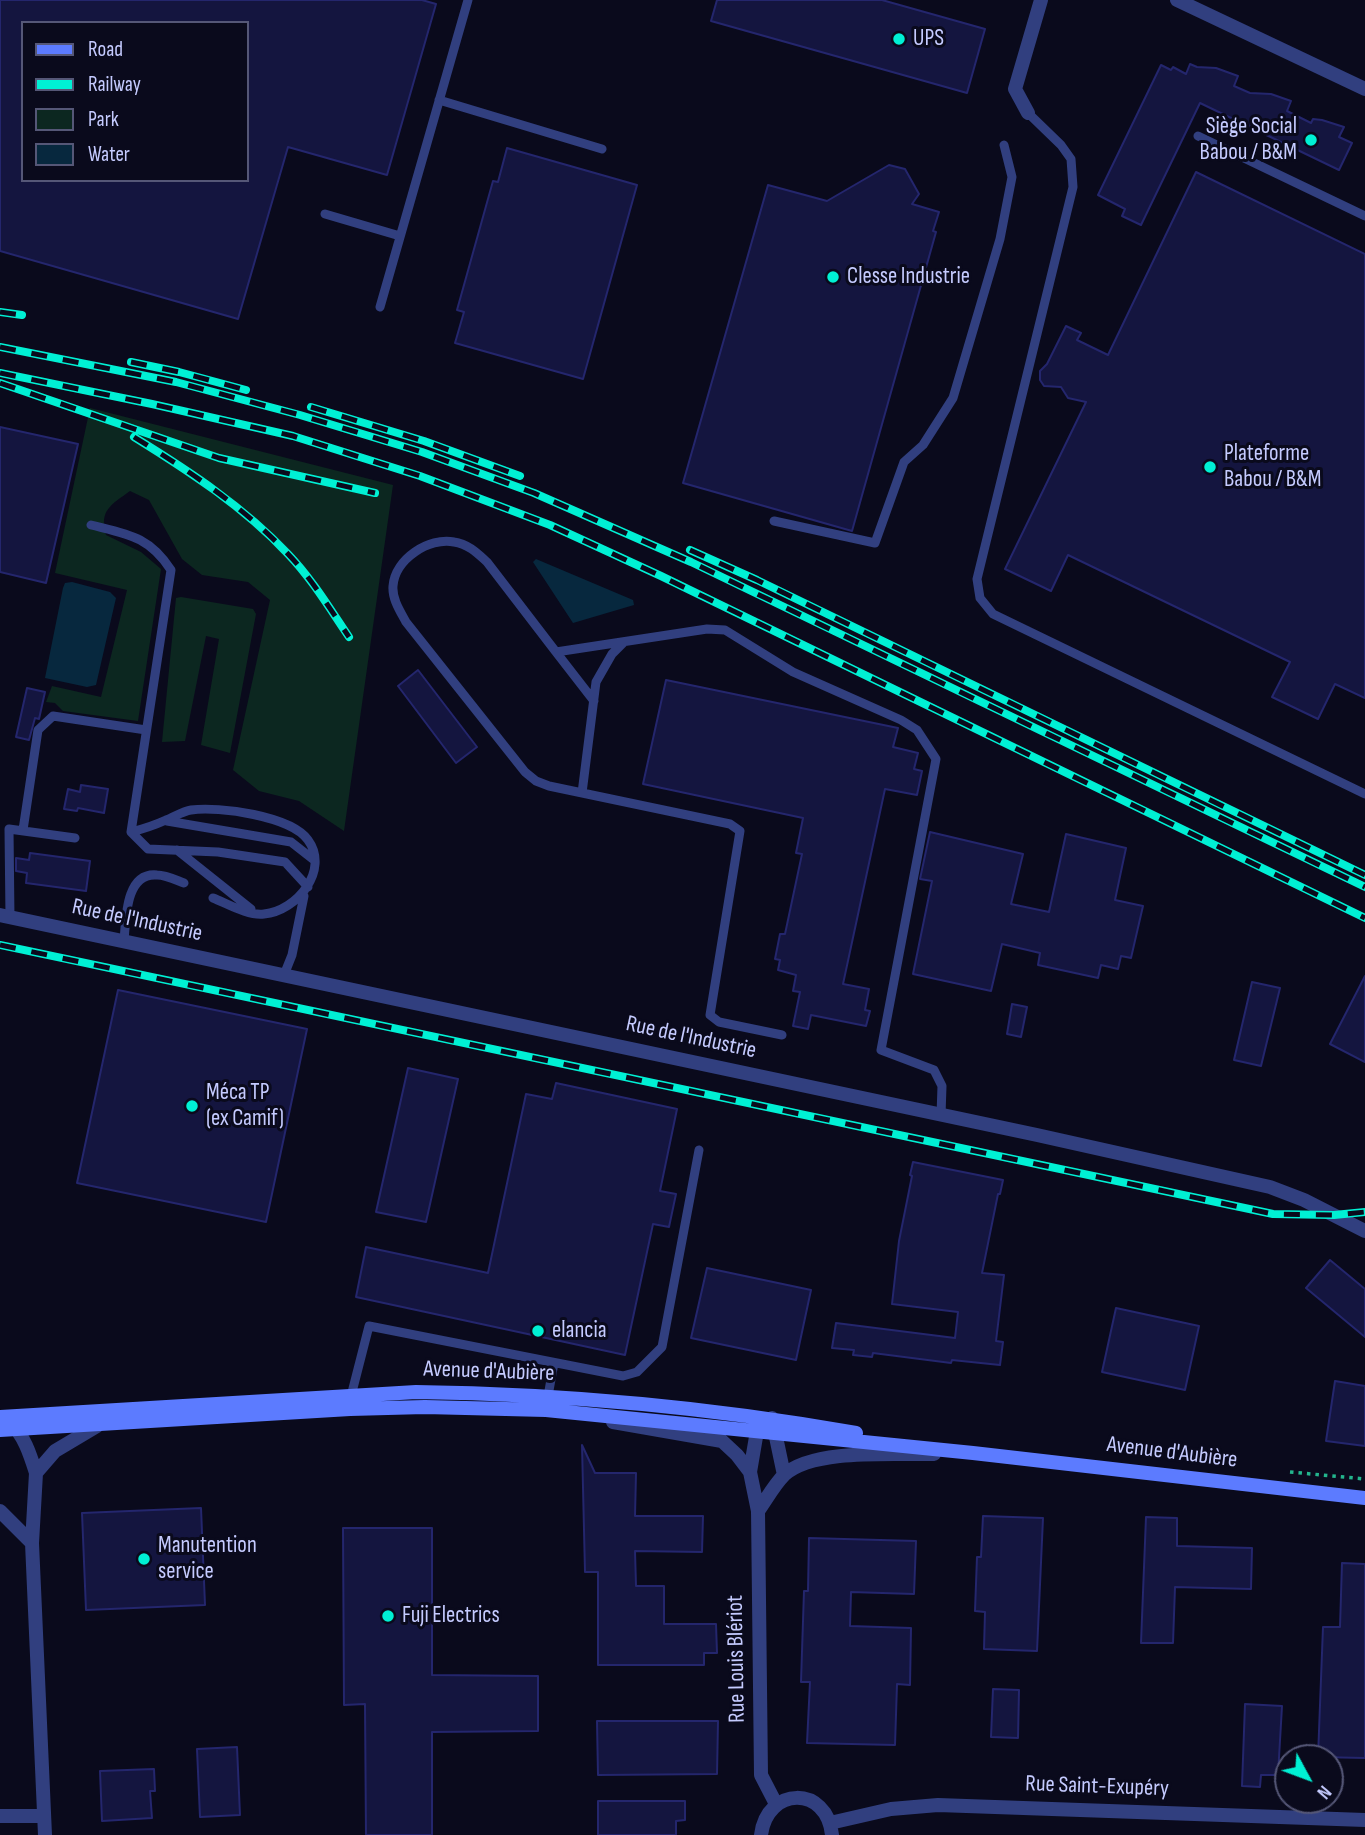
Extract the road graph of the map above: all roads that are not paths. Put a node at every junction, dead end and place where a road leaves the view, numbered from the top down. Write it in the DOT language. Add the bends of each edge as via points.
graph roads {
  1 [pos="468,0"];
  2 [pos="1041,0"];
  3 [pos="1177,0"];
  4 [pos="1365,89"];
  5 [pos="439,100"];
  6 [pos="1028,113"];
  7 [pos="1198,136"];
  8 [pos="1004,145"];
  9 [pos="602,149"];
  10 [pos="325,214"];
  11 [pos="1365,216"];
  12 [pos="400,236"];
  13 [pos="380,307"];
  14 [pos="774,521"];
  15 [pos="91,525"];
  16 [pos="624,642"];
  17 [pos="556,652"];
  18 [pos="594,701"];
  19 [pos="146,730"];
  20 [pos="582,793"];
  21 [pos="1365,794"];
  22 [pos="165,821"];
  23 [pos="23,830"];
  24 [pos="131,832"];
  25 [pos="75,838"];
  26 [pos="177,850"];
  27 [pos="314,860"];
  28 [pos="184,883"];
  29 [pos="306,889"];
  30 [pos="214,898"];
  31 [pos="262,915"];
  32 [pos="5,916"];
  33 [pos="124,942"];
  34 [pos="284,975"];
  35 [pos="782,1035"];
  36 [pos="940,1115"];
  37 [pos="699,1150"];
  38 [pos="1365,1231"];
  39 [pos="554,1363"];
  40 [pos="350,1402"];
  41 [pos="547,1403"];
  42 [pos="772,1418"];
  43 [pos="1,1423"];
  44 [pos="97,1426"];
  45 [pos="17,1429"];
  46 [pos="757,1431"];
  47 [pos="776,1433"];
  48 [pos="973,1453"];
  49 [pos="750,1472"];
  50 [pos="36,1473"];
  51 [pos="784,1475"];
  52 [pos="1365,1498"];
  53 [pos="0,1511"];
  54 [pos="758,1511"];
  55 [pos="32,1544"];
  56 [pos="776,1804"];
  57 [pos="0,1816"];
  58 [pos="44,1816"];
  59 [pos="1365,1820"];
  60 [pos="831,1829"];
  61 [pos="45,1835"];
  62 [pos="761,1835"];
  1 -- 5 [label="lane"];
  2 -- 6 [label="street" via="1015,89"];
  3 -- 4 [label="street"];
  5 -- 9 [label="lane"];
  5 -- 12 [label="lane"];
  6 -- 21 [label="lane" via="1071,159 1073,187 977,579 980,598 993,614"];
  7 -- 11 [label="lane"];
  8 -- 14 [label="lane" via="1012,177 1000,239 953,398 923,445 904,462 874,543"];
  10 -- 12 [label="lane"];
  12 -- 13 [label="lane"];
  15 -- 19 [label="lane" via="151,545 171,570"];
  16 -- 17 [label="lane"];
  16 -- 18 [label="lane" via="596,682"];
  16 -- 36 [label="lane" via="725,630 793,672 917,730 936,759 881,1050 934,1070 942,1086"];
  17 -- 18 [label="lane"];
  17 -- 20 [label="lane" via="473,549 441,541 425,546 398,570 393,586 405,622 525,772 537,781"];
  18 -- 20 [label="lane"];
  19 -- 23 [label="lane" via="53,716 38,730"];
  19 -- 24 [label="lane"];
  20 -- 35 [label="lane" via="730,824 740,831 710,1015"];
  22 -- 24 [label="lane"];
  22 -- 27 [label="lane" via="291,842"];
  22 -- 27 [label="lane" via="190,810 268,817 308,839"];
  23 -- 25 [label="lane"];
  23 -- 32 [label="lane" via="9,829"];
  24 -- 26 [label="lane" via="148,849"];
  26 -- 29 [label="lane" via="285,862"];
  26 -- 31 [label="lane"];
  27 -- 29 [label="lane"];
  28 -- 33 [label="lane" via="157,874 136,884 129,897"];
  29 -- 31 [label="lane" via="282,910"];
  29 -- 34 [label="lane"];
  30 -- 31 [label="lane"];
  32 -- 33 [label="street, Rue de l'Industrie"];
  33 -- 34 [label="street, Rue de l'Industrie"];
  34 -- 36 [label="street, Rue de l'Industrie"];
  36 -- 38 [label="street, Rue de l'Industrie" via="1270,1187"];
  37 -- 39 [label="lane" via="662,1348 637,1372 623,1376"];
  39 -- 40 [label="lane" via="369,1326"];
  39 -- 41 [label="lane"];
  40 -- 41 [label="main road, Avenue d'Aubière" via="425,1407"];
  40 -- 43 [label="main road, Avenue d'Aubière"];
  40 -- 44 [label="main road, Avenue d'Aubière"];
  41 -- 42 [label="main road, Avenue d'Aubière" via="652,1404"];
  41 -- 46 [label="main road, Avenue d'Aubière"];
  41 -- 49 [label="street, Avenue d'Aubière" via="722,1441"];
  42 -- 46 [label="street"];
  42 -- 47 [label="street"];
  42 -- 48 [label="main road, Avenue d'Aubière"];
  43 -- 45 [label="main road, Avenue d'Aubière"];
  44 -- 45 [label="main road, Avenue d'Aubière"];
  44 -- 50 [label="street" via="55,1451"];
  45 -- 50 [label="street"];
  46 -- 47 [label="main road, Avenue d'Aubière"];
  46 -- 49 [label="street"];
  47 -- 48 [label="main road, Avenue d'Aubière"];
  47 -- 51 [label="street"];
  48 -- 51 [label="street, Avenue d'Aubière" via="829,1456"];
  48 -- 52 [label="main road, Avenue d'Aubière"];
  49 -- 54 [label="street, Avenue d'Aubière"];
  50 -- 55 [label="street"];
  51 -- 54 [label="street, Avenue d'Aubière"];
  53 -- 55 [label="street"];
  54 -- 56 [label="street, Rue Louis Blériot" via="761,1775"];
  55 -- 58 [label="street"];
  56 -- 60 [label="street" via="797,1797 808,1799 825,1813"];
  56 -- 62 [label="street" via="762,1823"];
  57 -- 58 [label="street"];
  58 -- 61 [label="street"];
  59 -- 60 [label="street, Rue Saint-Exupéry" via="938,1805 891,1809"];
}
